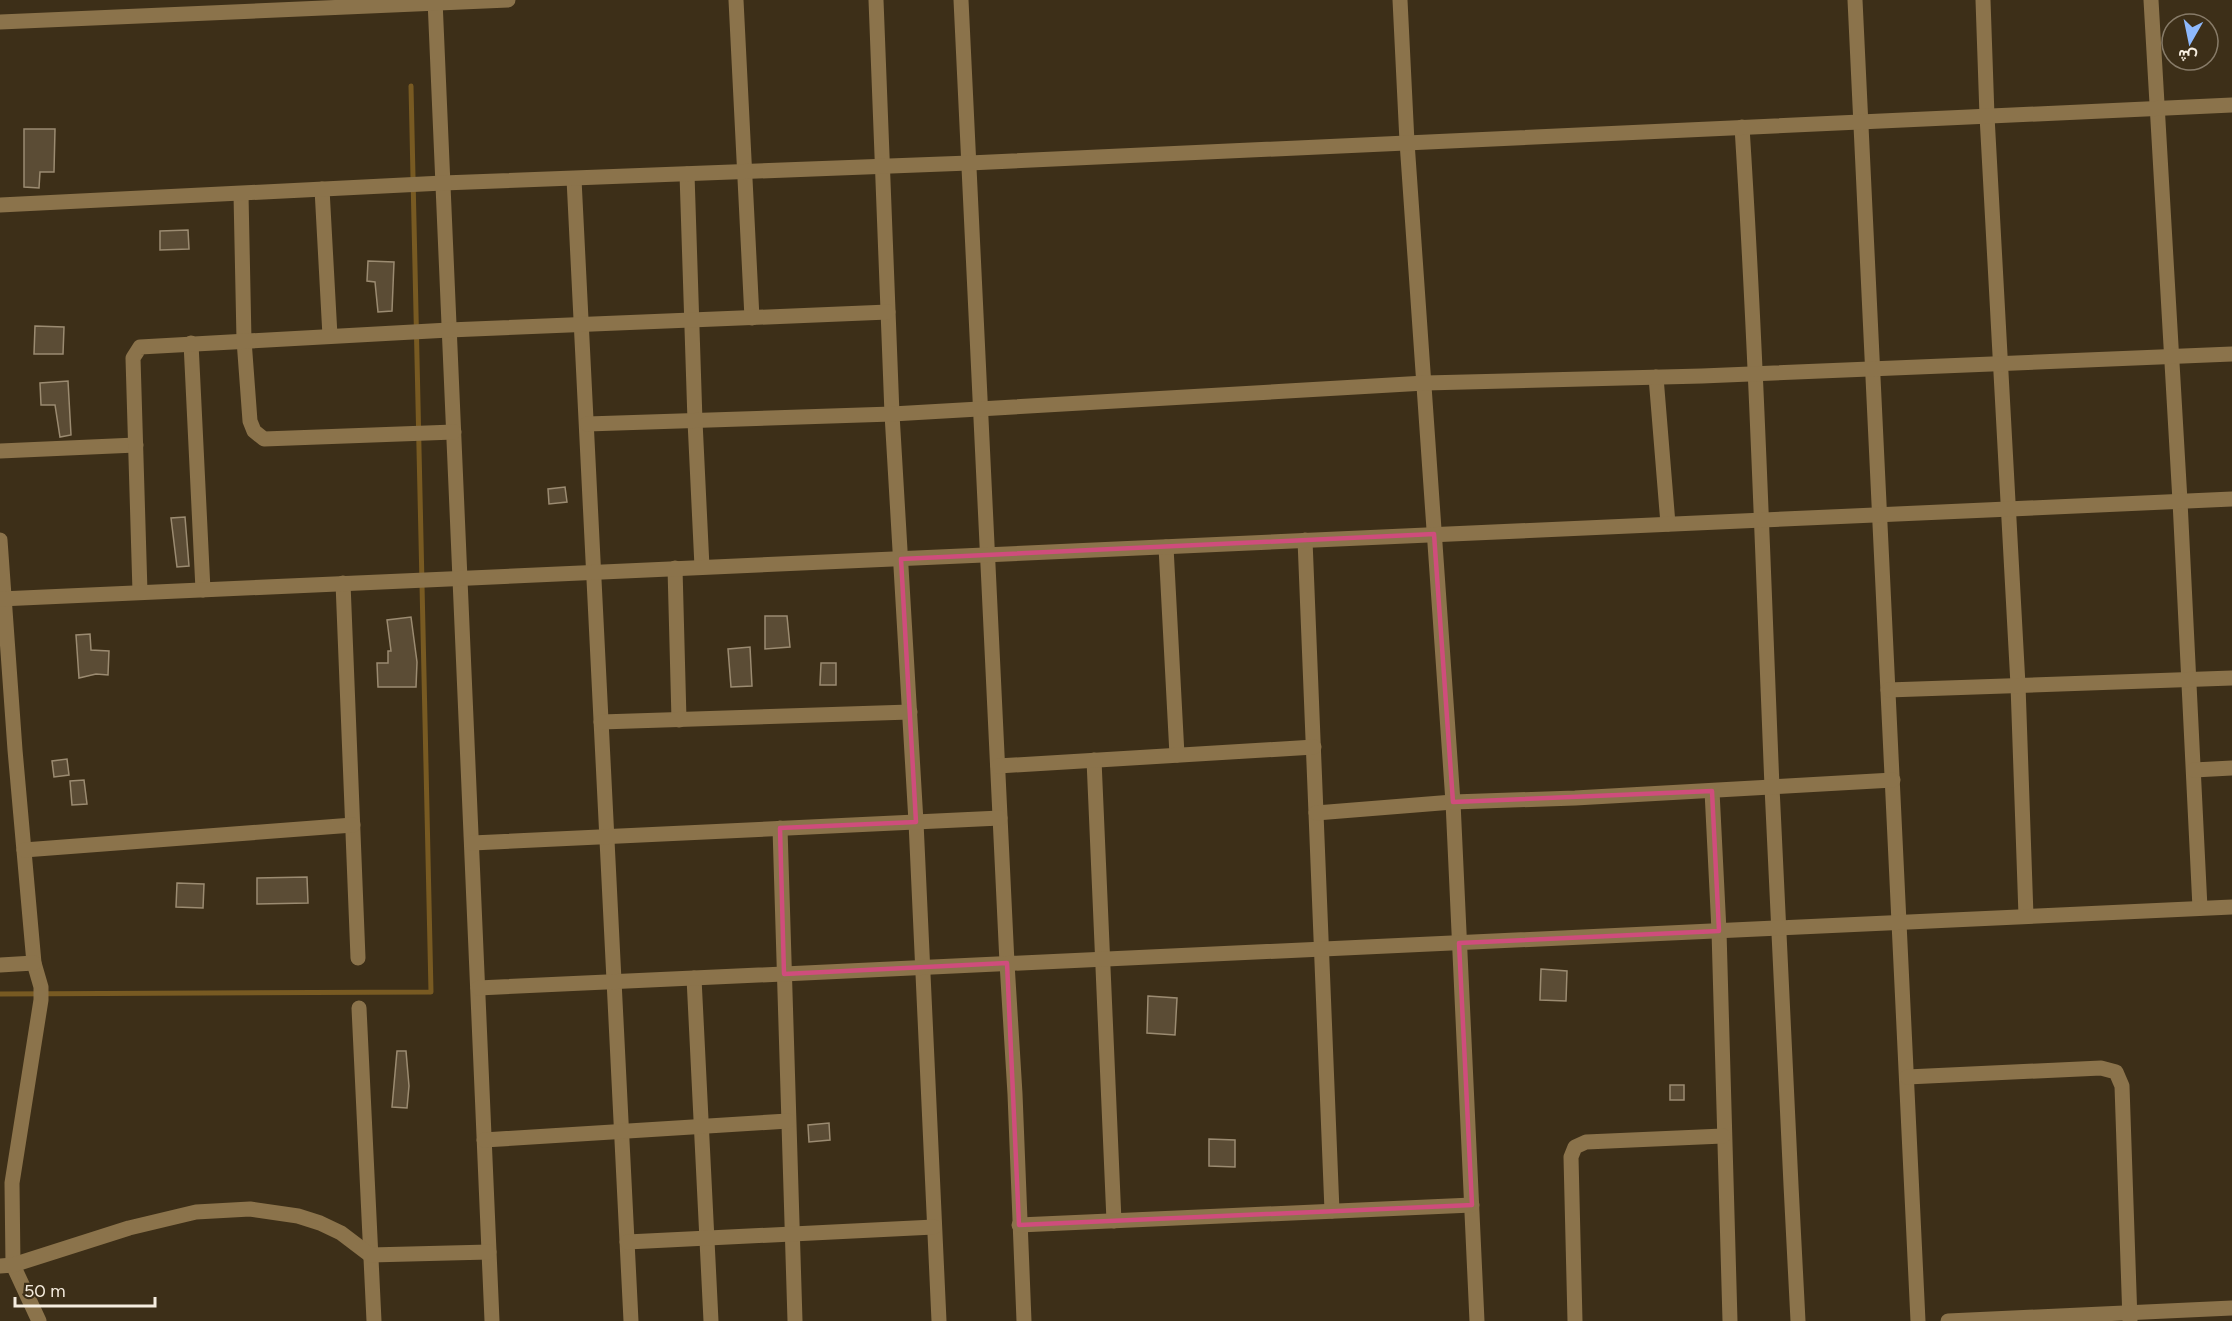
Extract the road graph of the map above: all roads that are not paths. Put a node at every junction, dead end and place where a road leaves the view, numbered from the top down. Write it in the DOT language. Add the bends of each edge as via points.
graph roads {
  1 [pos="508,0"];
  2 [pos="736,0"];
  3 [pos="876,0"];
  4 [pos="961,0"];
  5 [pos="1401,0"];
  6 [pos="1855,0"];
  7 [pos="1983,0"];
  8 [pos="2151,0"];
  9 [pos="435,2"];
  10 [pos="0,22"];
  11 [pos="2232,105"];
  12 [pos="2157,108"];
  13 [pos="1987,116"];
  14 [pos="1861,122"];
  15 [pos="1742,127"];
  16 [pos="1407,142"];
  17 [pos="969,163"];
  18 [pos="881,165"];
  19 [pos="746,172"];
  20 [pos="687,174"];
  21 [pos="574,179"];
  22 [pos="443,183"];
  23 [pos="322,189"];
  24 [pos="241,194"];
  25 [pos="0,205"];
  26 [pos="888,312"];
  27 [pos="752,318"];
  28 [pos="693,320"];
  29 [pos="581,324"];
  30 [pos="449,330"];
  31 [pos="330,336"];
  32 [pos="244,340"];
  33 [pos="190,343"];
  34 [pos="2232,354"];
  35 [pos="2172,356"];
  36 [pos="2000,364"];
  37 [pos="1874,370"];
  38 [pos="1755,374"];
  39 [pos="1656,377"];
  40 [pos="1425,383"];
  41 [pos="980,408"];
  42 [pos="892,414"];
  43 [pos="695,421"];
  44 [pos="587,424"];
  45 [pos="454,432"];
  46 [pos="136,445"];
  47 [pos="0,451"];
  48 [pos="2232,499"];
  49 [pos="2180,501"];
  50 [pos="2009,508"];
  51 [pos="1880,515"];
  52 [pos="1763,520"];
  53 [pos="1668,524"];
  54 [pos="1434,534"];
  55 [pos="0,540"];
  56 [pos="1305,540"];
  57 [pos="1166,547"];
  58 [pos="988,555"];
  59 [pos="901,559"];
  60 [pos="702,567"];
  61 [pos="675,568"];
  62 [pos="593,572"];
  63 [pos="460,578"];
  64 [pos="343,583"];
  65 [pos="203,590"];
  66 [pos="140,592"];
  67 [pos="2,599"];
  68 [pos="2232,678"];
  69 [pos="2189,679"];
  70 [pos="2018,685"];
  71 [pos="1888,690"];
  72 [pos="910,712"];
  73 [pos="679,720"];
  74 [pos="601,722"];
  75 [pos="1314,747"];
  76 [pos="8,751"];
  77 [pos="1177,755"];
  78 [pos="1094,760"];
  79 [pos="998,766"];
  80 [pos="2232,768"];
  81 [pos="2194,770"];
  82 [pos="1893,780"];
  83 [pos="1772,788"];
  84 [pos="1712,791"];
  85 [pos="1453,802"];
  86 [pos="1316,813"];
  87 [pos="1000,818"];
  88 [pos="916,822"];
  89 [pos="353,825"];
  90 [pos="780,828"];
  91 [pos="607,835"];
  92 [pos="472,843"];
  93 [pos="24,850"];
  94 [pos="2232,907"];
  95 [pos="2200,908"];
  96 [pos="2026,916"];
  97 [pos="1899,922"];
  98 [pos="1779,928"];
  99 [pos="1719,930"];
  100 [pos="1459,943"];
  101 [pos="1322,949"];
  102 [pos="358,958"];
  103 [pos="1102,959"];
  104 [pos="34,963"];
  105 [pos="1007,963"];
  106 [pos="0,965"];
  107 [pos="923,969"];
  108 [pos="784,974"];
  109 [pos="694,978"];
  110 [pos="614,982"];
  111 [pos="478,988"];
  112 [pos="359,1008"];
  113 [pos="1907,1077"];
  114 [pos="788,1121"];
  115 [pos="701,1127"];
  116 [pos="621,1131"];
  117 [pos="1723,1136"];
  118 [pos="484,1140"];
  119 [pos="1472,1205"];
  120 [pos="1332,1211"];
  121 [pos="1114,1221"];
  122 [pos="1019,1225"];
  123 [pos="934,1227"];
  124 [pos="792,1235"];
  125 [pos="706,1239"];
  126 [pos="627,1242"];
  127 [pos="489,1252"];
  128 [pos="370,1255"];
  129 [pos="7,1265"];
  130 [pos="2232,1308"];
  131 [pos="2130,1317"];
  132 [pos="39,1321"];
  133 [pos="374,1321"];
  134 [pos="492,1321"];
  135 [pos="631,1321"];
  136 [pos="711,1321"];
  137 [pos="795,1321"];
  138 [pos="939,1321"];
  139 [pos="1024,1321"];
  140 [pos="1477,1321"];
  141 [pos="1575,1321"];
  142 [pos="1730,1321"];
  143 [pos="1798,1321"];
  144 [pos="1918,1321"];
  145 [pos="1948,1321"];
  1 -- 9 [label="street"];
  2 -- 19 [label="street"];
  3 -- 18 [label="street"];
  4 -- 17 [label="street"];
  5 -- 16 [label="street"];
  6 -- 14 [label="street"];
  7 -- 13 [label="street"];
  8 -- 12 [label="street"];
  9 -- 10 [label="street"];
  9 -- 22 [label="street"];
  11 -- 12 [label="street"];
  12 -- 13 [label="street"];
  12 -- 35 [label="street"];
  13 -- 14 [label="street"];
  13 -- 36 [label="street"];
  14 -- 15 [label="street"];
  14 -- 37 [label="street"];
  15 -- 16 [label="street"];
  15 -- 38 [label="street"];
  16 -- 17 [label="street"];
  16 -- 40 [label="street"];
  17 -- 18 [label="street"];
  17 -- 41 [label="street"];
  18 -- 19 [label="street"];
  18 -- 26 [label="street"];
  19 -- 20 [label="street"];
  19 -- 27 [label="street"];
  20 -- 21 [label="street"];
  20 -- 28 [label="street"];
  21 -- 22 [label="street"];
  21 -- 29 [label="street"];
  22 -- 23 [label="street"];
  22 -- 30 [label="street"];
  23 -- 24 [label="street"];
  23 -- 31 [label="street"];
  24 -- 25 [label="street"];
  24 -- 32 [label="street"];
  26 -- 27 [label="street"];
  26 -- 42 [label="street"];
  27 -- 28 [label="street"];
  28 -- 29 [label="street"];
  28 -- 43 [label="street"];
  29 -- 30 [label="street"];
  29 -- 44 [label="street"];
  30 -- 31 [label="street"];
  30 -- 45 [label="street"];
  31 -- 32 [label="street"];
  32 -- 33 [label="street"];
  32 -- 45 [label="street" via="250,421 264,439"];
  33 -- 46 [label="street" via="140,347 135,352"];
  33 -- 65 [label="street"];
  34 -- 35 [label="street"];
  35 -- 36 [label="street"];
  35 -- 49 [label="street"];
  36 -- 37 [label="street"];
  36 -- 50 [label="street"];
  37 -- 38 [label="street"];
  37 -- 51 [label="street"];
  38 -- 39 [label="street"];
  38 -- 52 [label="street"];
  39 -- 40 [label="street"];
  39 -- 53 [label="street"];
  40 -- 41 [label="street"];
  40 -- 54 [label="street"];
  41 -- 42 [label="street"];
  41 -- 58 [label="street"];
  42 -- 43 [label="street"];
  42 -- 59 [label="street"];
  43 -- 44 [label="street"];
  43 -- 60 [label="street"];
  44 -- 62 [label="street"];
  45 -- 63 [label="street"];
  46 -- 47 [label="street"];
  46 -- 66 [label="street"];
  48 -- 49 [label="street"];
  49 -- 50 [label="street"];
  49 -- 69 [label="street"];
  50 -- 51 [label="street"];
  50 -- 70 [label="street"];
  51 -- 52 [label="street"];
  51 -- 71 [label="street"];
  52 -- 53 [label="street"];
  52 -- 83 [label="street"];
  53 -- 54 [label="street"];
  54 -- 56 [label="street"];
  54 -- 85 [label="street"];
  55 -- 67 [label="street"];
  56 -- 57 [label="street"];
  56 -- 75 [label="street"];
  57 -- 58 [label="street"];
  57 -- 77 [label="street"];
  58 -- 59 [label="street"];
  58 -- 79 [label="street"];
  59 -- 60 [label="street"];
  59 -- 72 [label="street"];
  60 -- 61 [label="street"];
  61 -- 62 [label="street"];
  61 -- 73 [label="street"];
  62 -- 63 [label="street"];
  62 -- 74 [label="street"];
  63 -- 64 [label="street"];
  63 -- 92 [label="street"];
  64 -- 65 [label="street"];
  64 -- 89 [label="street"];
  65 -- 66 [label="street"];
  66 -- 67 [label="street"];
  67 -- 76 [label="street"];
  68 -- 69 [label="street"];
  69 -- 70 [label="street"];
  69 -- 81 [label="street"];
  70 -- 71 [label="street"];
  70 -- 96 [label="street"];
  71 -- 82 [label="street"];
  72 -- 73 [label="street"];
  72 -- 88 [label="street"];
  73 -- 74 [label="street"];
  74 -- 91 [label="street"];
  75 -- 77 [label="street"];
  75 -- 86 [label="street"];
  76 -- 93 [label="street"];
  77 -- 78 [label="street"];
  78 -- 79 [label="street"];
  78 -- 103 [label="street"];
  79 -- 87 [label="street"];
  80 -- 81 [label="street"];
  81 -- 95 [label="street"];
  82 -- 83 [label="street"];
  82 -- 97 [label="street"];
  83 -- 84 [label="street"];
  83 -- 98 [label="street"];
  84 -- 85 [label="street"];
  84 -- 99 [label="street"];
  85 -- 86 [label="street"];
  85 -- 100 [label="street"];
  86 -- 101 [label="street"];
  87 -- 88 [label="street"];
  87 -- 105 [label="street"];
  88 -- 90 [label="street"];
  88 -- 107 [label="street"];
  89 -- 93 [label="street"];
  89 -- 102 [label="street"];
  90 -- 91 [label="street"];
  90 -- 108 [label="street"];
  91 -- 92 [label="street"];
  91 -- 110 [label="street"];
  92 -- 111 [label="street"];
  93 -- 104 [label="street"];
  94 -- 95 [label="street"];
  95 -- 96 [label="street"];
  96 -- 97 [label="street"];
  97 -- 98 [label="street"];
  97 -- 113 [label="street"];
  98 -- 99 [label="street"];
  98 -- 143 [label="street"];
  99 -- 100 [label="street"];
  99 -- 117 [label="street"];
  100 -- 101 [label="street"];
  100 -- 119 [label="street"];
  101 -- 103 [label="street"];
  101 -- 120 [label="street"];
  103 -- 105 [label="street"];
  103 -- 121 [label="street"];
  104 -- 106 [label="street"];
  104 -- 129 [label="street" via="41,1000 12,1183"];
  105 -- 107 [label="street"];
  105 -- 122 [label="street"];
  107 -- 108 [label="street"];
  107 -- 123 [label="street"];
  108 -- 109 [label="street"];
  108 -- 114 [label="street"];
  109 -- 110 [label="street"];
  109 -- 115 [label="street"];
  110 -- 111 [label="street"];
  110 -- 116 [label="street"];
  111 -- 118 [label="street"];
  112 -- 128 [label="street"];
  113 -- 131 [label="street" via="2101,1068 2116,1072 2122,1086"];
  113 -- 144 [label="street"];
  114 -- 115 [label="street"];
  114 -- 124 [label="street"];
  115 -- 116 [label="street"];
  115 -- 125 [label="street"];
  116 -- 118 [label="street"];
  116 -- 126 [label="street"];
  117 -- 141 [label="street" via="1586,1142 1575,1147 1571,1157"];
  117 -- 142 [label="street"];
  118 -- 127 [label="street"];
  119 -- 120 [label="street"];
  119 -- 140 [label="street"];
  120 -- 121 [label="street"];
  121 -- 122 [label="street"];
  122 -- 139 [label="street"];
  123 -- 124 [label="street"];
  123 -- 138 [label="street"];
  124 -- 125 [label="street"];
  124 -- 137 [label="street"];
  125 -- 126 [label="street"];
  125 -- 136 [label="street"];
  126 -- 135 [label="street"];
  127 -- 128 [label="street"];
  127 -- 134 [label="street"];
  128 -- 129 [label="street" via="320,1223 250,1209 196,1212"];
  128 -- 133 [label="street"];
  129 -- 132 [label="street"];
  130 -- 131 [label="street"];
  131 -- 145 [label="street"];
}
